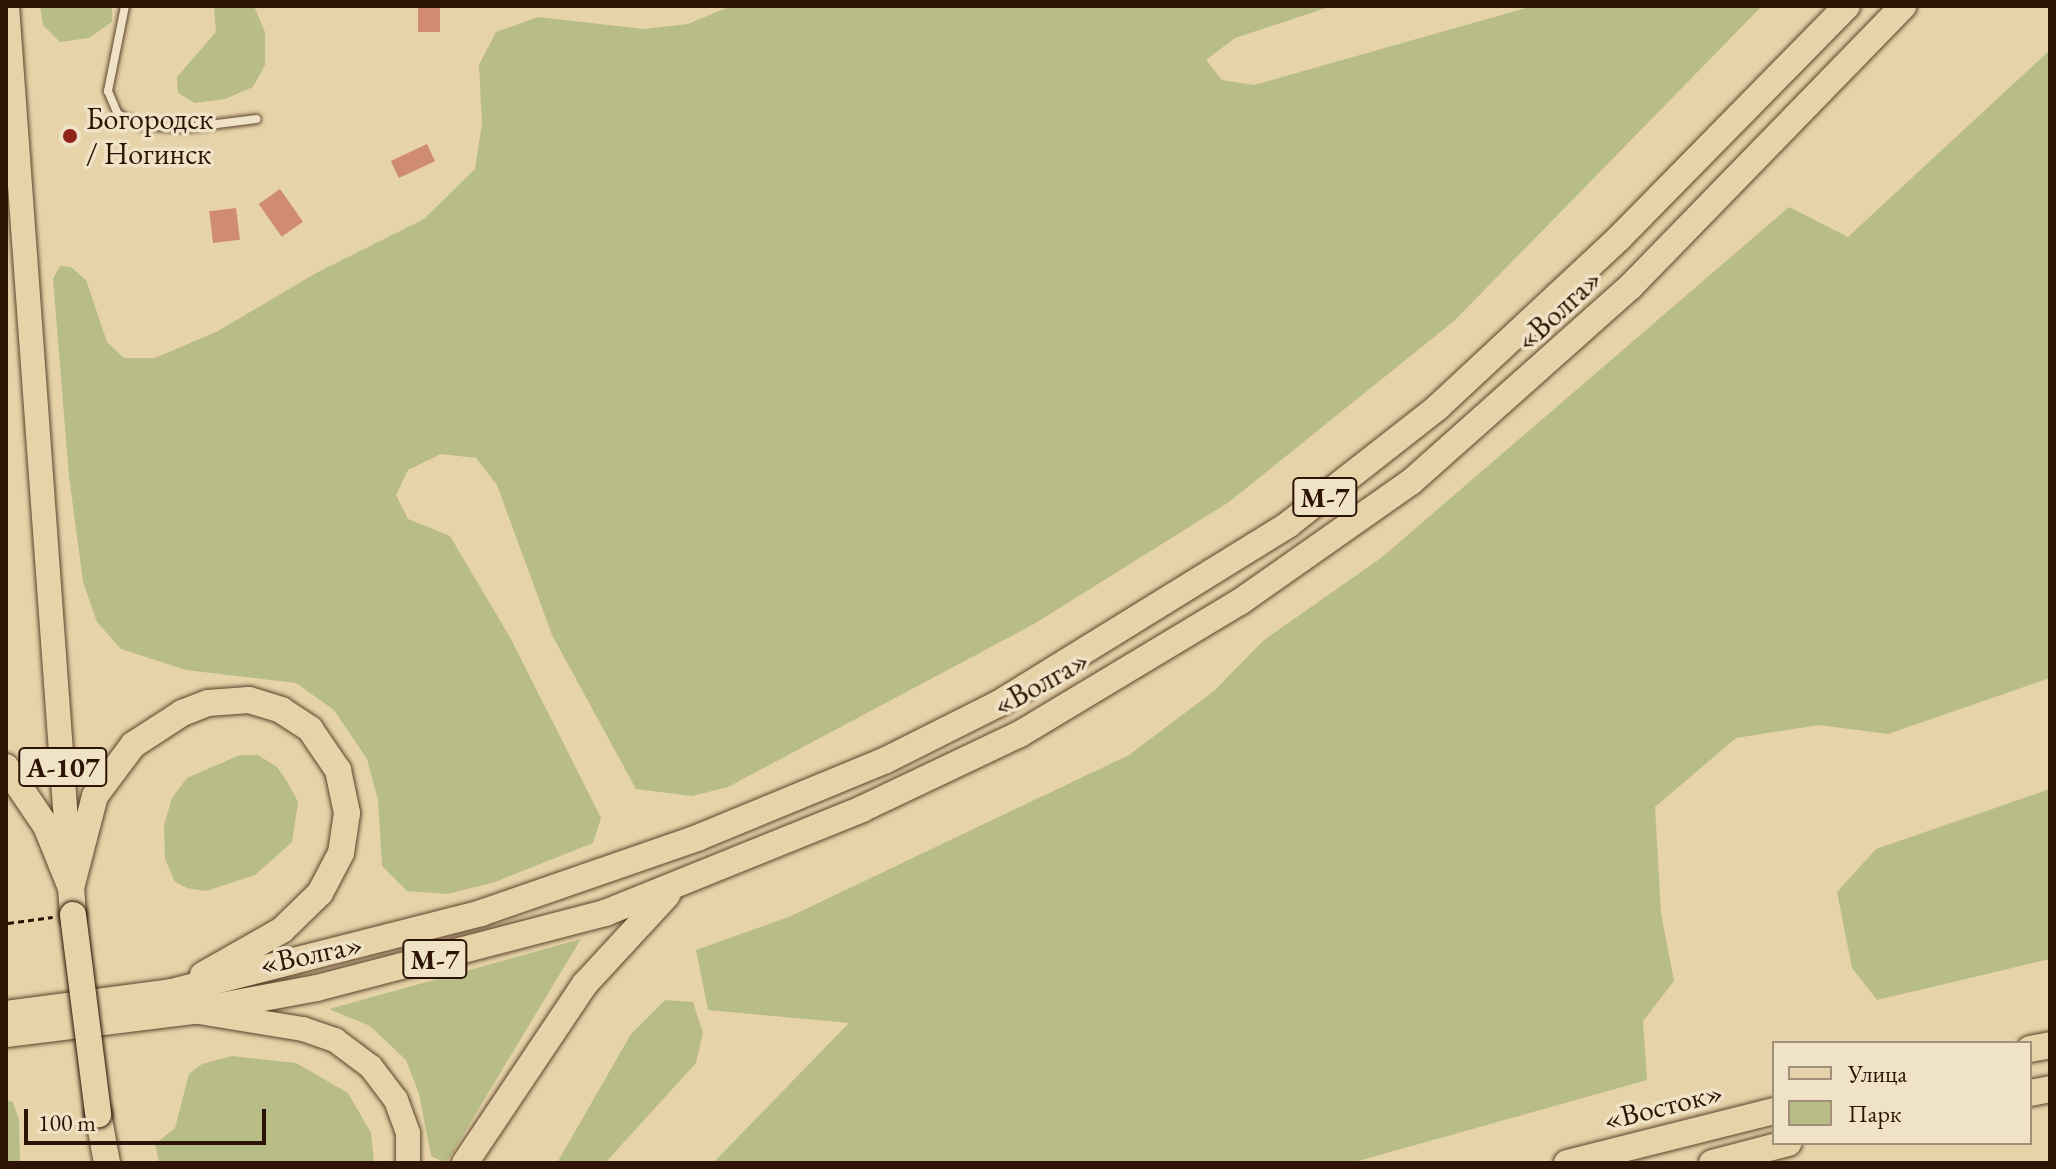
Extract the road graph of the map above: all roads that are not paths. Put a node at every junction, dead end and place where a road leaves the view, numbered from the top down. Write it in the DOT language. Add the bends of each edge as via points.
graph roads {
  1 [pos="7,6"];
  2 [pos="125,6"];
  3 [pos="1847,6"];
  4 [pos="1903,6"];
  5 [pos="256,119"];
  6 [pos="12,153"];
  7 [pos="6,767"];
  8 [pos="71,888"];
  9 [pos="674,888"];
  10 [pos="172,992"];
  11 [pos="193,1011"];
  12 [pos="6,1014"];
  13 [pos="6,1034"];
  14 [pos="1772,1112"];
  15 [pos="99,1123"];
  16 [pos="1780,1145"];
  17 [pos="95,1163"];
  18 [pos="107,1163"];
  19 [pos="116,1163"];
  20 [pos="408,1163"];
  21 [pos="465,1163"];
  22 [pos="1567,1163"];
  23 [pos="1712,1163"];
  1 -- 6 [label="main road, А-107"];
  2 -- 5 [label="lane" via="108,91 118,114 139,125 185,128"];
  3 -- 10 [label="highway, «Волга» / М-7" via="1619,238 1438,407 1289,524 1023,689 886,760 618,868 481,913"];
  4 -- 9 [label="highway, «Волга» / М-7" via="1568,346 1411,482 1332,541 1020,734 874,804"];
  6 -- 8 [label="main road, А-107"];
  7 -- 8 [label="highway" via="31,797"];
  8 -- 10 [label="highway" via="95,796 133,745 162,724 208,703 249,700 281,710 310,729 338,770 347,813 341,853 320,893 282,930"];
  8 -- 15 [label="highway, А-107, bridge"];
  9 -- 11 [label="highway, «Волга» / М-7" via="494,945 317,988"];
  9 -- 21 [label="highway" via="585,984"];
  10 -- 12 [label="highway, М-7"];
  11 -- 13 [label="highway, «Волга» / М-7"];
  11 -- 20 [label="main road" via="303,1029 335,1040 371,1067 396,1100 408,1133"];
  14 -- 22 [label="highway, «Восток»"];
  15 -- 17 [label="main road"];
  15 -- 18 [label="highway, А-107"];
  15 -- 19 [label="main road"];
  16 -- 23 [label="highway"];
}
